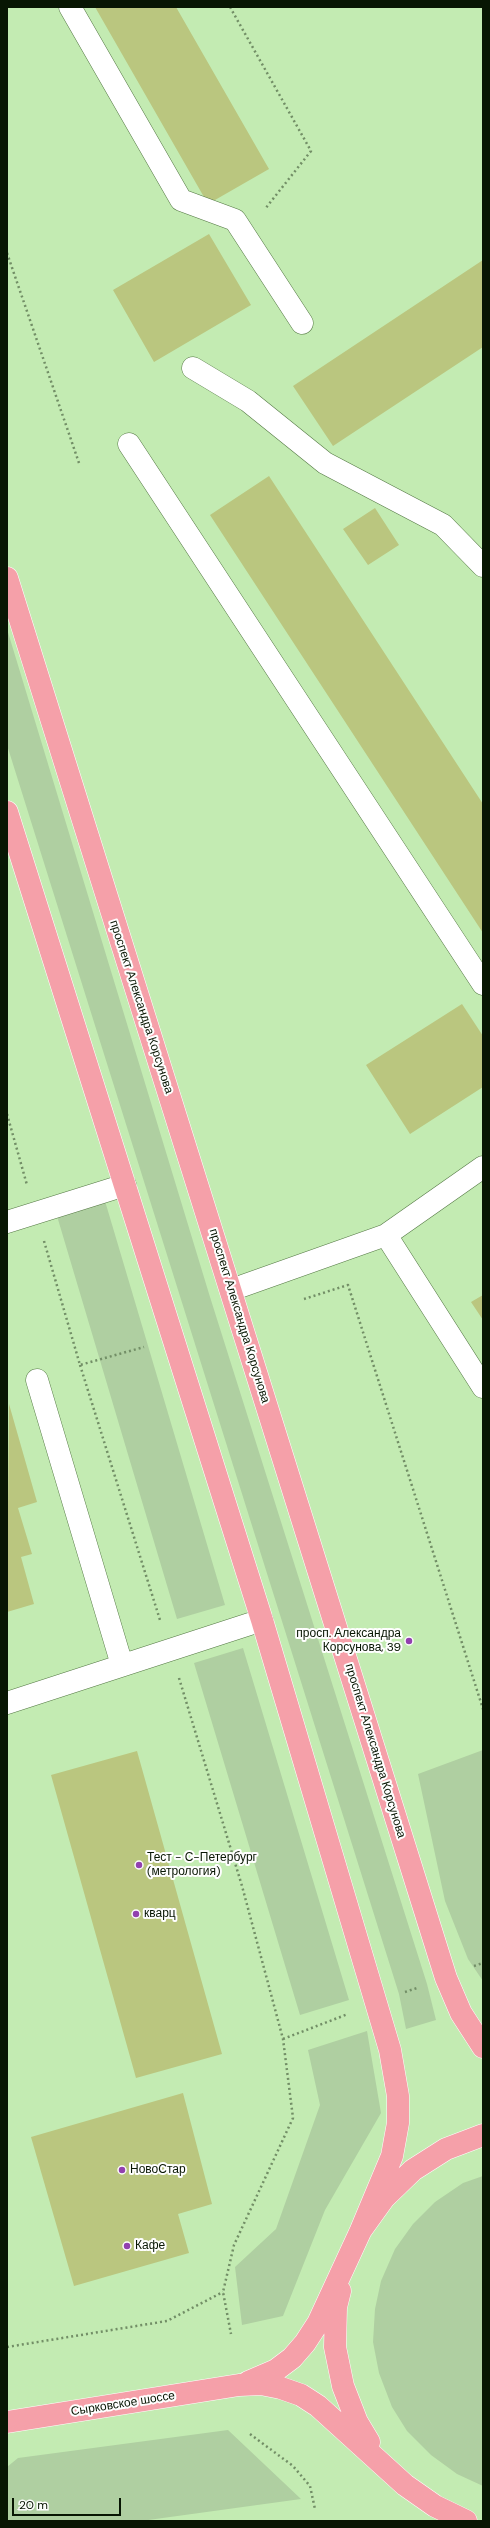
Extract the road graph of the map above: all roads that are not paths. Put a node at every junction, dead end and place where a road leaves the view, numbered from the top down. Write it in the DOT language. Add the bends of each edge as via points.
graph roads {
  1 [pos="70,7"];
  2 [pos="302,323"];
  3 [pos="192,368"];
  4 [pos="129,444"];
  5 [pos="483,566"];
  6 [pos="7,578"];
  7 [pos="7,812"];
  8 [pos="483,984"];
  9 [pos="483,1167"];
  10 [pos="125,1185"];
  11 [pos="7,1222"];
  12 [pos="386,1235"];
  13 [pos="231,1290"];
  14 [pos="37,1380"];
  15 [pos="483,1387"];
  16 [pos="262,1620"];
  17 [pos="122,1665"];
  18 [pos="7,1703"];
  19 [pos="483,2047"];
  20 [pos="483,2135"];
  21 [pos="361,2230"];
  22 [pos="345,2269"];
  23 [pos="239,2385"];
  24 [pos="7,2422"];
  25 [pos="405,2485"];
  26 [pos="466,2521"];
  1 -- 2 [label="street" via="180,200 235,220"];
  3 -- 5 [label="street" via="248,401 325,463 443,525"];
  4 -- 8 [label="street"];
  6 -- 13 [label="main road, проспект Александра Корсунова"];
  7 -- 10 [label="main road"];
  9 -- 12 [label="street"];
  10 -- 11 [label="street"];
  10 -- 16 [label="main road"];
  12 -- 13 [label="street"];
  12 -- 15 [label="street"];
  13 -- 19 [label="main road, проспект Александра Корсунова" via="446,1978 461,2013"];
  14 -- 17 [label="street"];
  16 -- 17 [label="street"];
  16 -- 21 [label="main road" via="390,2050 398,2096 398,2123 392,2156"];
  17 -- 18 [label="street"];
  20 -- 21 [label="main road" via="446,2149 413,2170 384,2198"];
  21 -- 22 [label="main road"];
  22 -- 23 [label="main road" via="318,2323 292,2358 260,2378"];
  22 -- 25 [label="main road" via="336,2308 335,2347 343,2386 357,2422 378,2456"];
  23 -- 24 [label="main road, Сырковское шоссе"];
  23 -- 25 [label="main road" via="260,2384 301,2395 336,2419"];
  25 -- 26 [label="main road" via="435,2506"];
}
